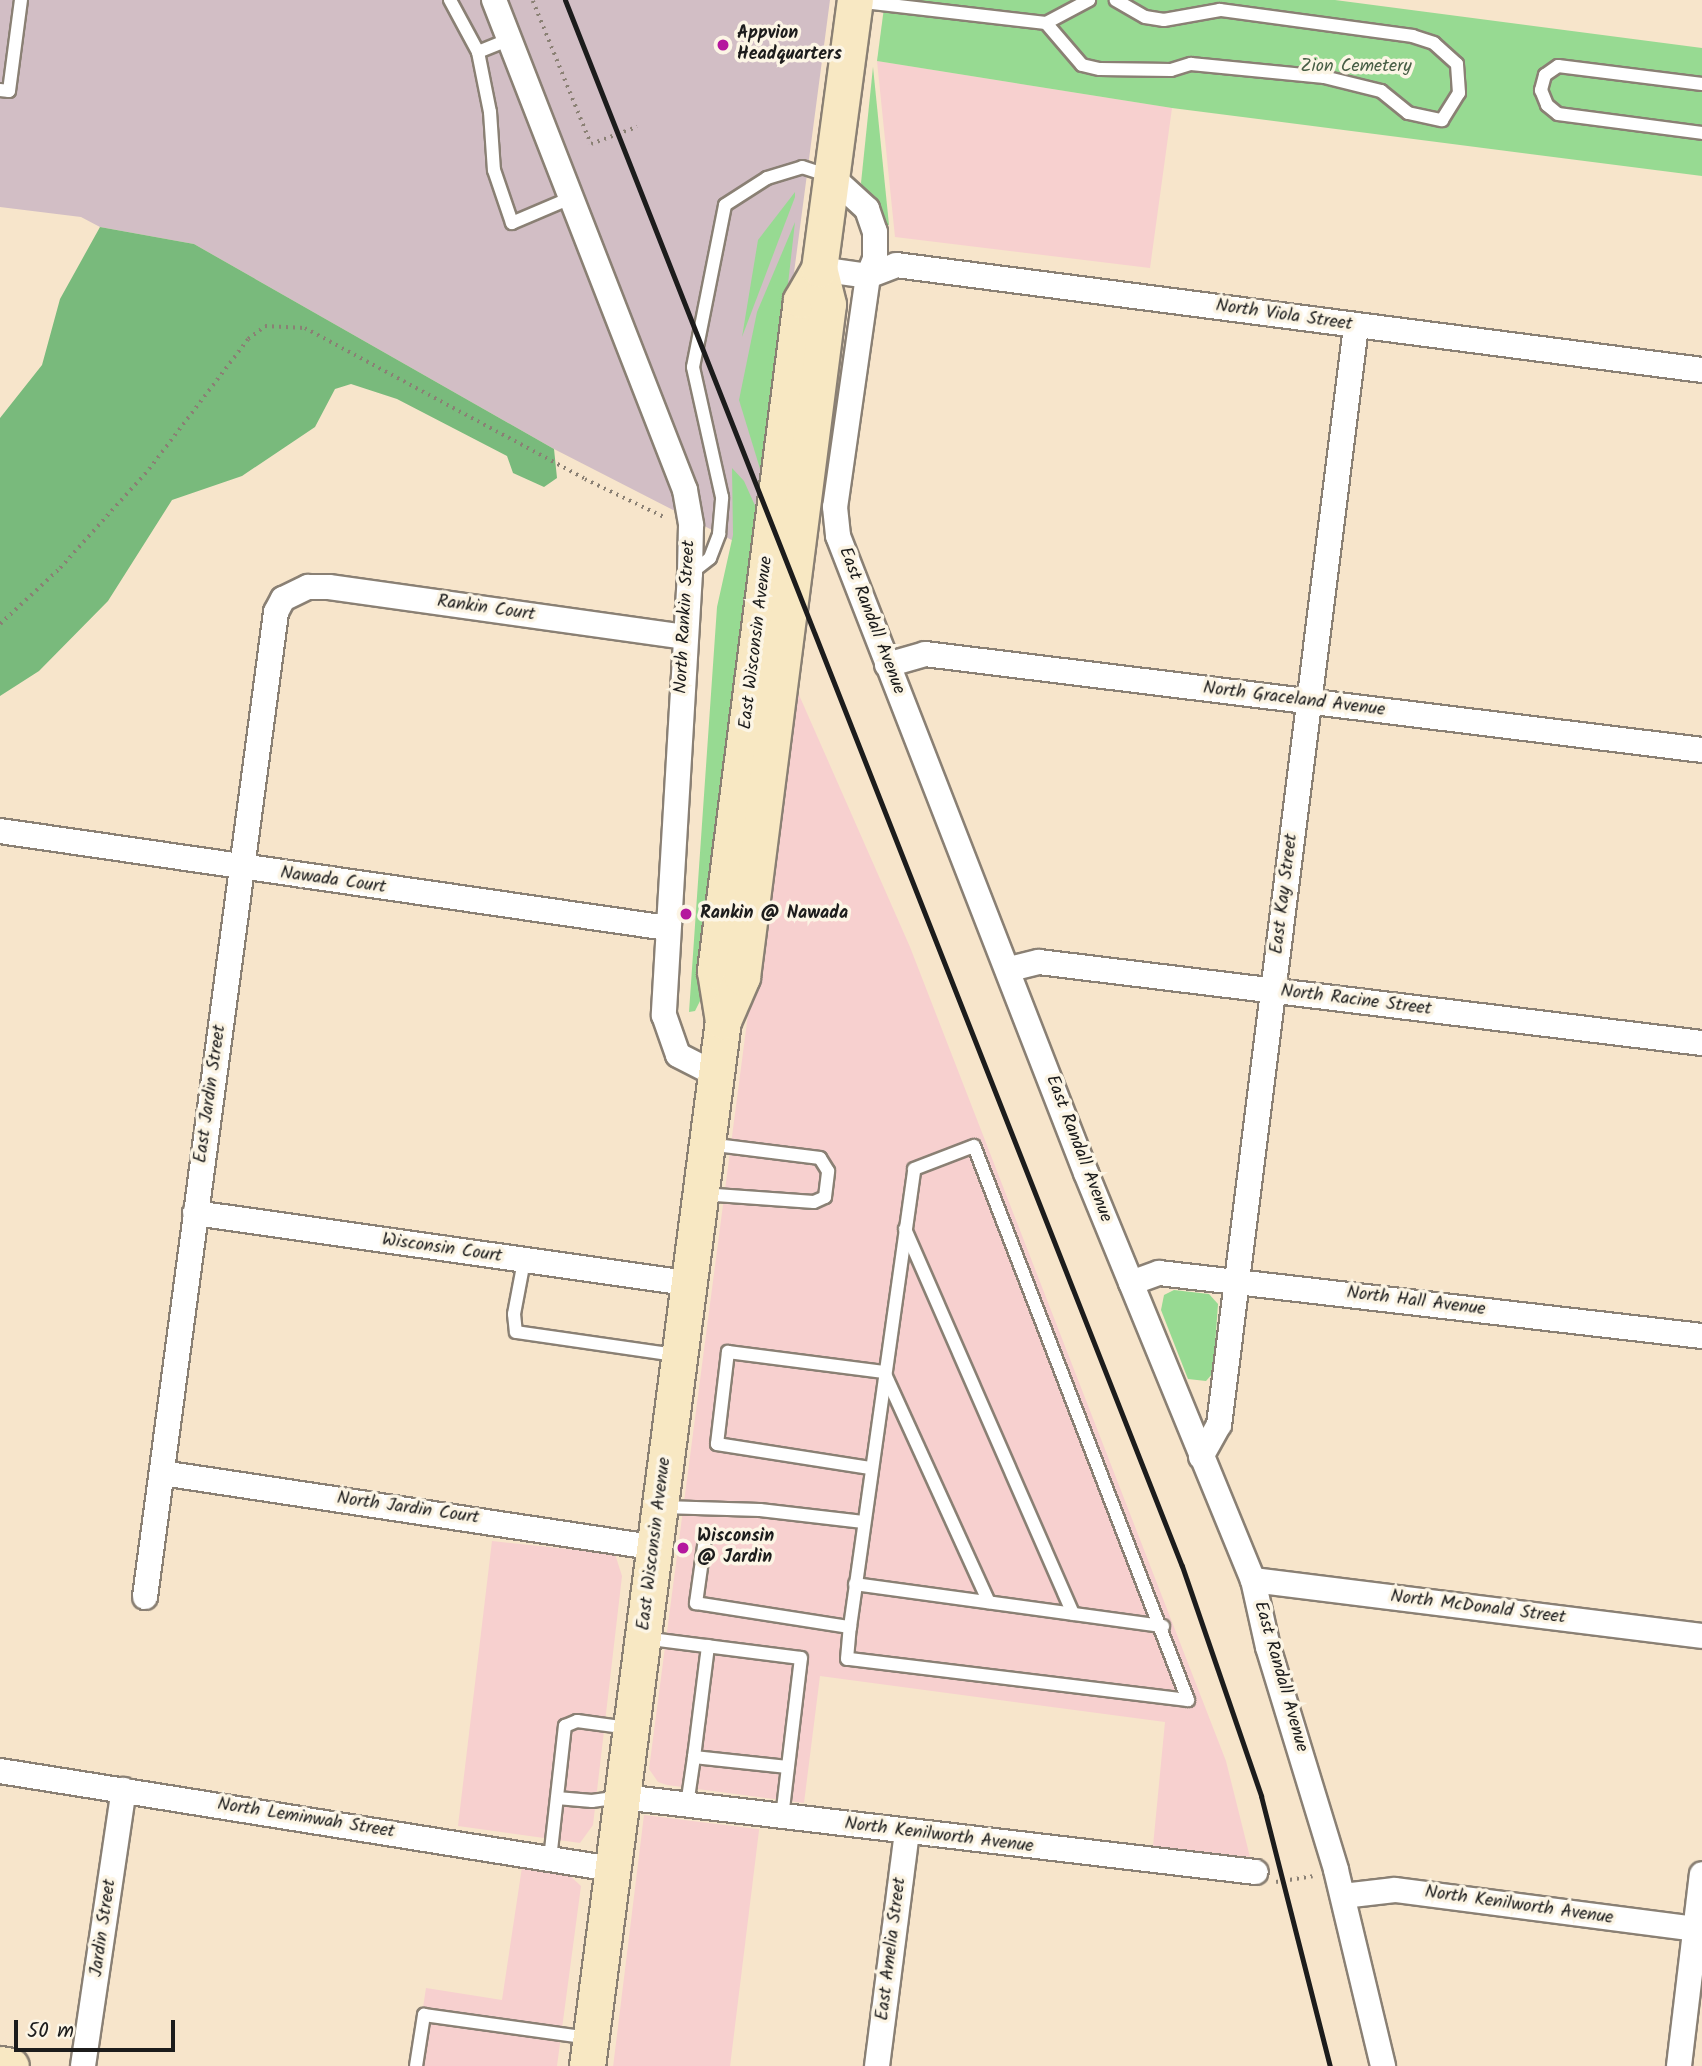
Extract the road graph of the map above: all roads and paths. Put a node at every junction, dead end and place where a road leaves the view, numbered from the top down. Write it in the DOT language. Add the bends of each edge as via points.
graph roads {
  1 [pos="21,0"];
  2 [pos="450,0"];
  3 [pos="494,0"];
  4 [pos="855,0"];
  5 [pos="1089,0"];
  6 [pos="1116,0"];
  7 [pos="533,1"];
  8 [pos="1046,23"];
  9 [pos="511,39"];
  10 [pos="478,52"];
  11 [pos="1702,84"];
  12 [pos="0,90"];
  13 [pos="637,127"];
  14 [pos="1702,133"];
  15 [pos="831,176"];
  16 [pos="573,197"];
  17 [pos="875,232"];
  18 [pos="896,265"];
  19 [pos="819,269"];
  20 [pos="868,276"];
  21 [pos="1356,326"];
  22 [pos="1702,370"];
  23 [pos="666,518"];
  24 [pos="690,573"];
  25 [pos="289,596"];
  26 [pos="0,624"];
  27 [pos="685,636"];
  28 [pos="887,665"];
  29 [pos="1309,702"];
  30 [pos="1702,750"];
  31 [pos="0,831"];
  32 [pos="239,867"];
  33 [pos="667,928"];
  34 [pos="1010,969"];
  35 [pos="1273,990"];
  36 [pos="1702,1043"];
  37 [pos="716,1075"];
  38 [pos="707,1144"];
  39 [pos="701,1194"];
  40 [pos="195,1213"];
  41 [pos="905,1229"];
  42 [pos="524,1261"];
  43 [pos="1237,1281"];
  44 [pos="689,1283"];
  45 [pos="1131,1283"];
  46 [pos="1702,1336"];
  47 [pos="679,1356"];
  48 [pos="884,1373"];
  49 [pos="1201,1457"];
  50 [pos="870,1468"];
  51 [pos="162,1473"];
  52 [pos="659,1507"];
  53 [pos="863,1522"];
  54 [pos="705,1539"];
  55 [pos="654,1547"];
  56 [pos="1253,1580"];
  57 [pos="855,1584"];
  58 [pos="145,1597"];
  59 [pos="989,1602"];
  60 [pos="1073,1614"];
  61 [pos="1163,1626"];
  62 [pos="850,1627"];
  63 [pos="1702,1636"];
  64 [pos="643,1638"];
  65 [pos="708,1646"];
  66 [pos="632,1728"];
  67 [pos="694,1757"];
  68 [pos="788,1767"];
  69 [pos="0,1771"];
  70 [pos="124,1790"];
  71 [pos="623,1797"];
  72 [pos="557,1798"];
  73 [pos="687,1805"];
  74 [pos="782,1817"];
  75 [pos="907,1832"];
  76 [pos="550,1859"];
  77 [pos="612,1869"];
  78 [pos="1336,1870"];
  79 [pos="1247,1871"];
  80 [pos="1702,1874"];
  81 [pos="1343,1896"];
  82 [pos="1699,1930"];
  83 [pos="589,2052"];
  84 [pos="0,2064"];
  85 [pos="11,2066"];
  86 [pos="83,2066"];
  87 [pos="416,2066"];
  88 [pos="877,2066"];
  89 [pos="1383,2066"];
  90 [pos="1679,2066"];
  1 -- 12 [label="lane" via="9,91"];
  2 -- 10 [label="lane"];
  3 -- 9 [label="street, North Rankin Street"];
  4 -- 8 [label="lane"];
  4 -- 15 [label="main road, East Wisconsin Avenue"];
  5 -- 8 [label="lane"];
  6 -- 8 [label="lane" via="1146,17 1164,20 1220,10 1413,36 1434,43 1457,64 1459,93 1441,120 1408,113 1372,88 1324,77 1191,64 1171,70 1100,69 1082,65"];
  7 -- 13 [label="path" via="591,144"];
  9 -- 10 [label="lane"];
  9 -- 16 [label="street, North Rankin Street"];
  10 -- 16 [label="lane" via="490,112 494,170 512,223"];
  11 -- 14 [label="lane" via="1558,66 1545,75 1541,90 1547,105 1558,114"];
  15 -- 17 [label="street" via="867,209"];
  15 -- 19 [label="main road, East Wisconsin Avenue"];
  15 -- 24 [label="lane" via="802,167 767,177 725,205 693,367 722,497 719,534 710,558"];
  16 -- 24 [label="street, North Rankin Street" via="675,457 691,526"];
  17 -- 18 [label="street"];
  17 -- 20 [label="street, East Randall Avenue" via="876,259"];
  18 -- 20 [label="street, North Viola Street"];
  18 -- 21 [label="street, North Viola Street"];
  19 -- 20 [label="street"];
  19 -- 37 [label="main road, East Wisconsin Avenue" via="801,300 715,971 723,1021"];
  20 -- 28 [label="street, East Randall Avenue" via="835,507 838,536"];
  21 -- 22 [label="street, North Viola Street"];
  21 -- 29 [label="street, East Kay Street"];
  23 -- 26 [label="path" via="306,328 265,326 248,338 149,469 60,568"];
  24 -- 27 [label="street, North Rankin Street"];
  25 -- 27 [label="street, Rankin Court" via="308,587 329,587"];
  25 -- 32 [label="street, East Jardin Street" via="272,627"];
  27 -- 33 [label="street, North Rankin Street"];
  28 -- 29 [label="street, North Graceland Avenue" via="925,654"];
  28 -- 34 [label="street, East Randall Avenue"];
  29 -- 30 [label="street, North Graceland Avenue"];
  29 -- 35 [label="street, East Kay Street"];
  31 -- 32 [label="street, Nawada Court"];
  32 -- 33 [label="street, Nawada Court"];
  32 -- 40 [label="street, East Jardin Street"];
  33 -- 37 [label="street, North Rankin Street" via="663,996 668,1034 678,1055"];
  34 -- 35 [label="street, North Racine Street" via="1039,962"];
  34 -- 45 [label="street, East Randall Avenue"];
  35 -- 36 [label="street, North Racine Street"];
  35 -- 43 [label="street, East Kay Street"];
  37 -- 38 [label="main road, East Wisconsin Avenue"];
  38 -- 39 [label="main road, East Wisconsin Avenue"];
  38 -- 39 [label="lane" via="820,1158 826,1164 827,1182 825,1197 814,1202"];
  39 -- 44 [label="main road, East Wisconsin Avenue"];
  40 -- 42 [label="street, Wisconsin Court"];
  40 -- 51 [label="street, East Jardin Street"];
  41 -- 48 [label="lane"];
  41 -- 60 [label="lane"];
  41 -- 61 [label="lane" via="914,1169 974,1146"];
  42 -- 44 [label="street, Wisconsin Court"];
  42 -- 47 [label="lane" via="514,1314 516,1332"];
  43 -- 45 [label="street, North Hall Avenue" via="1160,1273"];
  43 -- 46 [label="street, North Hall Avenue"];
  43 -- 49 [label="street, East Kay Street" via="1219,1425"];
  44 -- 47 [label="main road, East Wisconsin Avenue"];
  45 -- 49 [label="street, East Randall Avenue"];
  47 -- 52 [label="main road, East Wisconsin Avenue"];
  48 -- 50 [label="lane"];
  48 -- 50 [label="lane" via="727,1352 717,1444"];
  48 -- 59 [label="lane"];
  49 -- 56 [label="street, East Randall Avenue"];
  50 -- 53 [label="lane"];
  51 -- 55 [label="street, North Jardin Court"];
  51 -- 58 [label="street, East Jardin Street"];
  52 -- 53 [label="lane" via="760,1510"];
  52 -- 55 [label="main road, East Wisconsin Avenue"];
  53 -- 57 [label="lane"];
  54 -- 62 [label="lane" via="696,1603"];
  55 -- 64 [label="main road, East Wisconsin Avenue"];
  56 -- 63 [label="street, North McDonald Street"];
  56 -- 78 [label="street, East Randall Avenue" via="1268,1647"];
  57 -- 59 [label="lane"];
  57 -- 62 [label="lane"];
  59 -- 60 [label="lane"];
  60 -- 61 [label="lane"];
  61 -- 62 [label="lane" via="1188,1700 847,1659"];
  64 -- 65 [label="lane"];
  64 -- 66 [label="main road, East Wisconsin Avenue"];
  65 -- 67 [label="lane"];
  65 -- 68 [label="lane" via="801,1658"];
  66 -- 71 [label="main road, East Wisconsin Avenue"];
  66 -- 72 [label="lane" via="569,1721"];
  67 -- 68 [label="lane"];
  67 -- 73 [label="lane"];
  68 -- 74 [label="lane"];
  69 -- 70 [label="street, North Leminwah Street"];
  70 -- 76 [label="street, North Leminwah Street"];
  70 -- 86 [label="street, Jardin Street"];
  71 -- 72 [label="lane" via="592,1801"];
  71 -- 73 [label="street, North Kenilworth Avenue"];
  71 -- 77 [label="main road, East Wisconsin Avenue"];
  72 -- 76 [label="lane"];
  73 -- 74 [label="street, North Kenilworth Avenue"];
  74 -- 75 [label="street, North Kenilworth Avenue"];
  75 -- 79 [label="street, North Kenilworth Avenue"];
  75 -- 88 [label="street, East Amelia Street"];
  76 -- 77 [label="street, North Leminwah Street"];
  77 -- 83 [label="main road, East Wisconsin Avenue"];
  78 -- 79 [label="path" via="1285,1882 1258,1882"];
  78 -- 81 [label="street, East Randall Avenue"];
  80 -- 82 [label="street"];
  81 -- 82 [label="street, North Kenilworth Avenue" via="1395,1890"];
  81 -- 89 [label="street, East Randall Avenue"];
  82 -- 90 [label="street"];
  83 -- 87 [label="lane" via="424,2015"];
  84 -- 85 [label="main road"];
}
